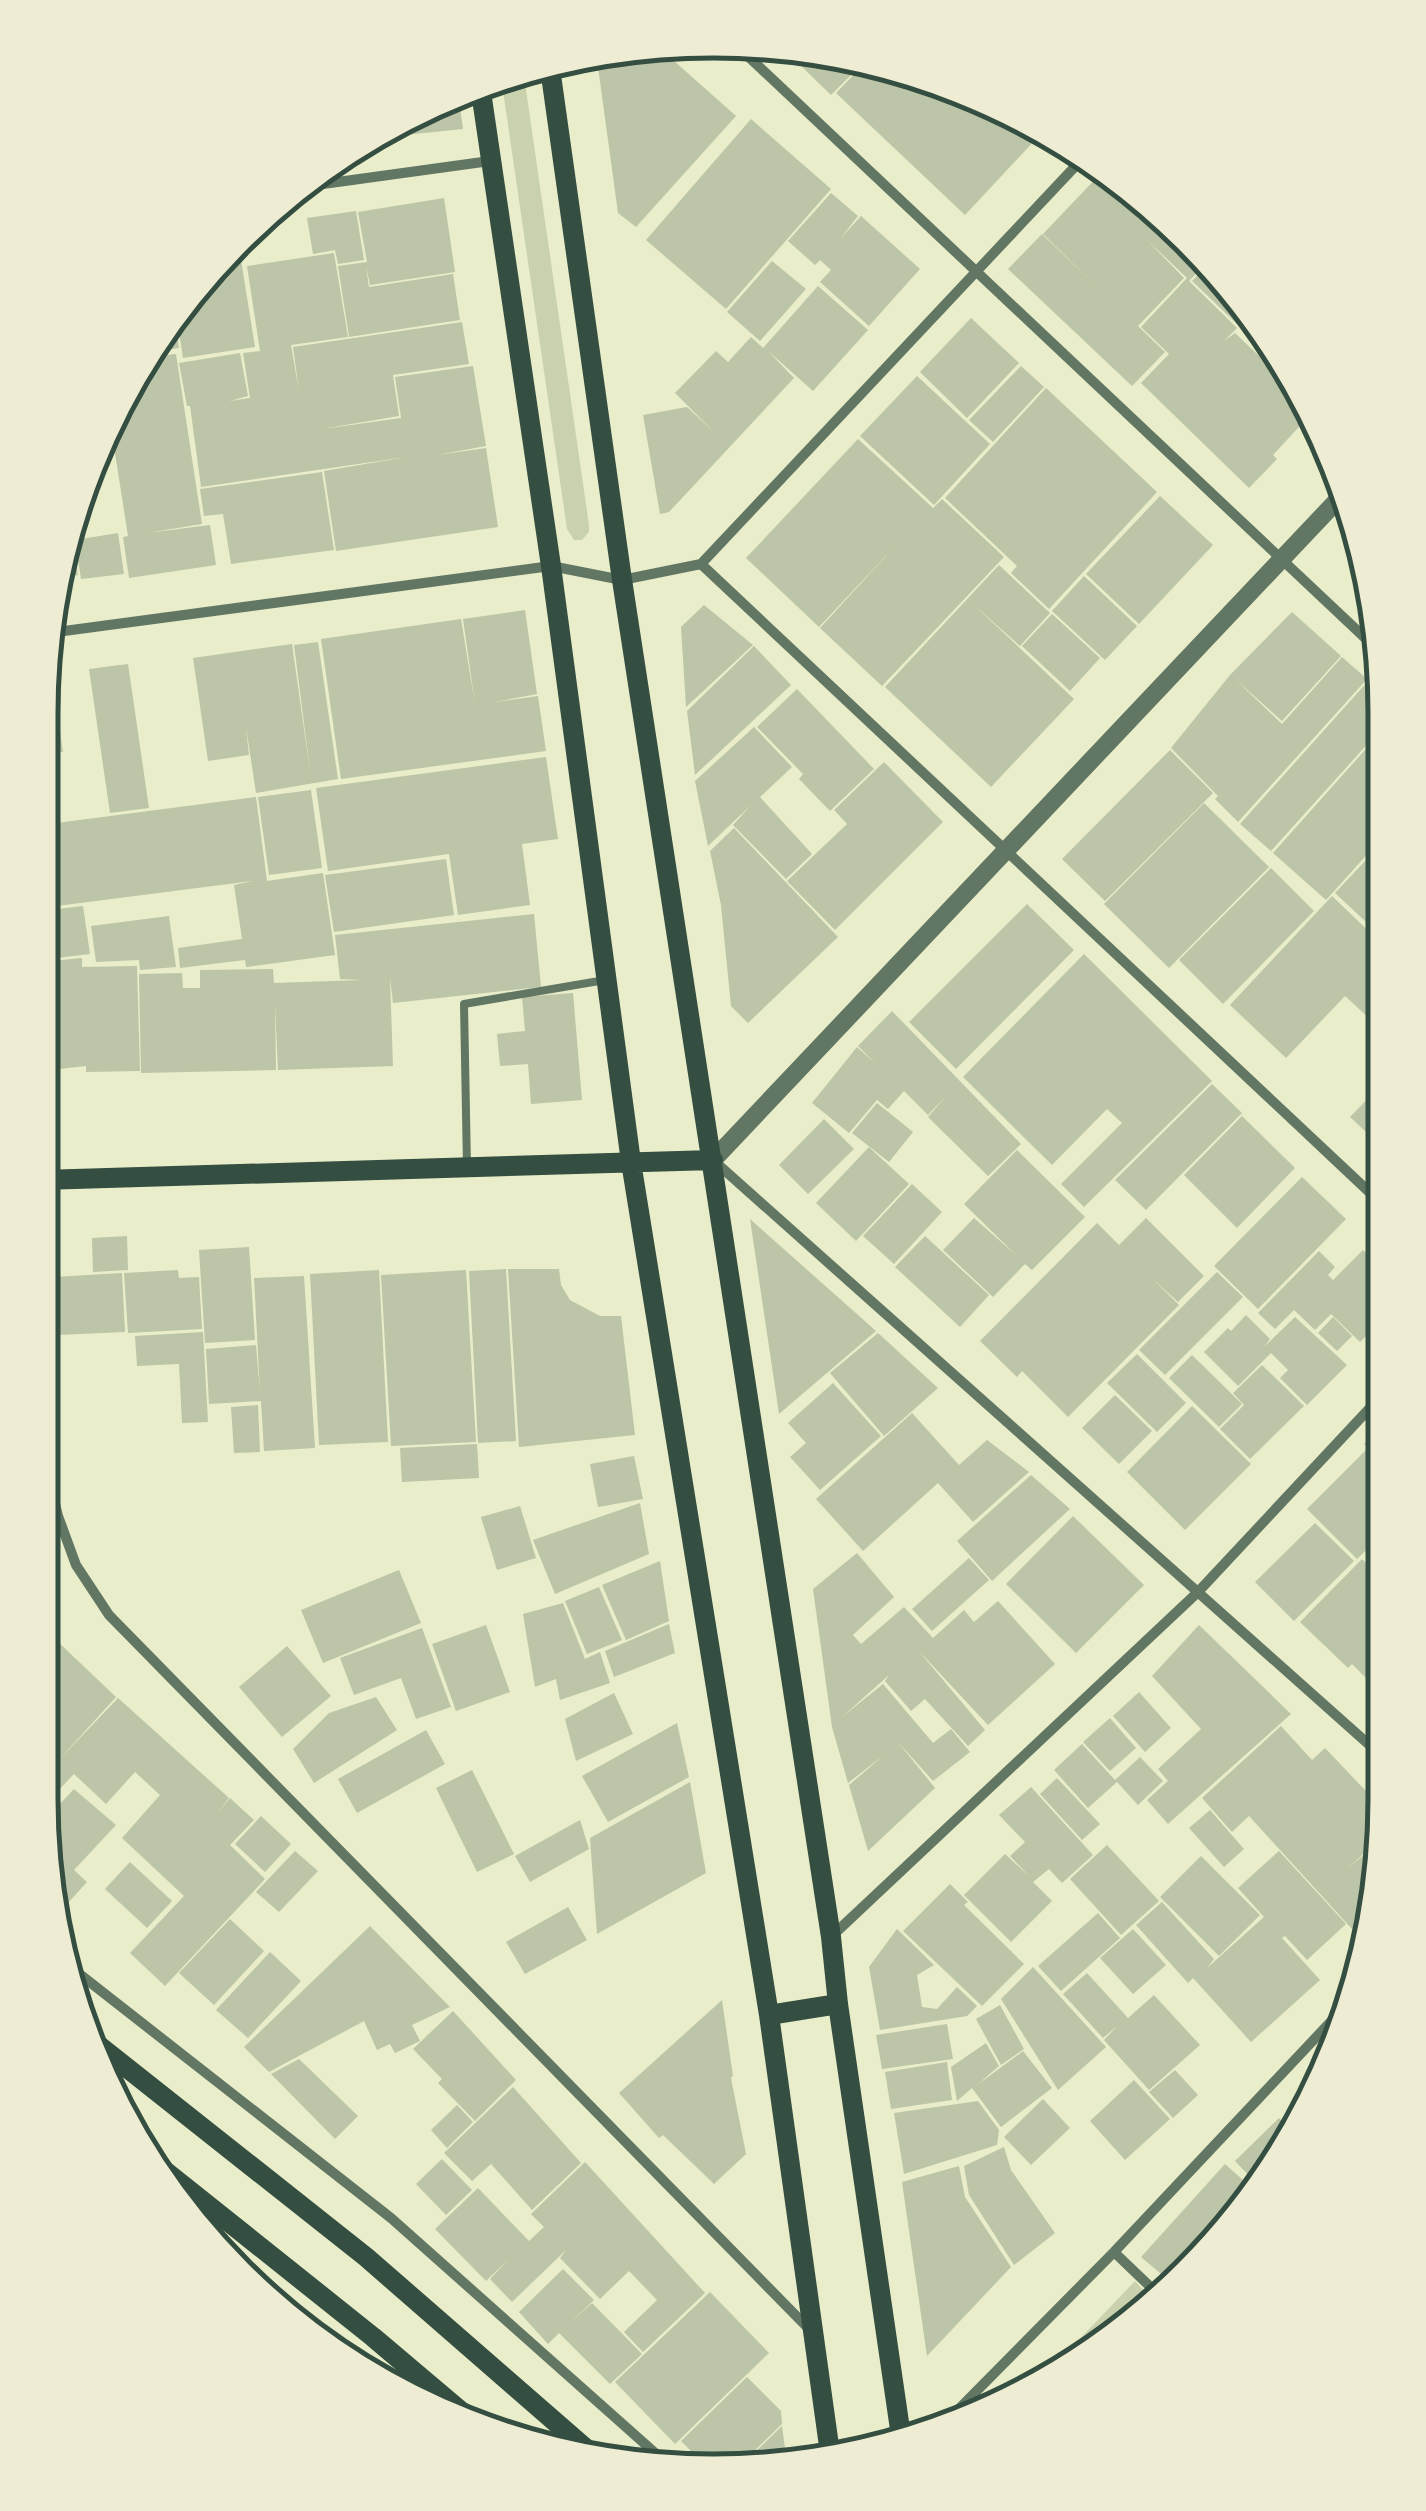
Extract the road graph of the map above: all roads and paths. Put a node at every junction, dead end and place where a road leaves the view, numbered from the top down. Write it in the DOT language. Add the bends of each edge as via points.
graph roads {
  1 [pos="751,59"];
  2 [pos="555,77"];
  3 [pos="550,78"];
  4 [pos="551,86"];
  5 [pos="482,100"];
  6 [pos="490,160"];
  7 [pos="1075,167"];
  8 [pos="328,183"];
  9 [pos="977,271"];
  10 [pos="1334,503"];
  11 [pos="1282,559"];
  12 [pos="702,564"];
  13 [pos="551,566"];
  14 [pos="622,580"];
  15 [pos="63,631"];
  16 [pos="1364,637"];
  17 [pos="1006,850"];
  18 [pos="606,980"];
  19 [pos="713,1160"];
  20 [pos="631,1162"];
  21 [pos="467,1167"];
  22 [pos="58,1179"];
  23 [pos="1368,1191"];
  24 [pos="1368,1410"];
  25 [pos="58,1516"];
  26 [pos="1198,1592"];
  27 [pos="1368,1744"];
  28 [pos="831,1937"];
  29 [pos="82,1976"];
  30 [pos="838,2004"];
  31 [pos="768,2016"];
  32 [pos="1328,2024"];
  33 [pos="109,2054"];
  34 [pos="187,2188"];
  35 [pos="1114,2252"];
  36 [pos="1150,2286"];
  37 [pos="812,2332"];
  38 [pos="440,2394"];
  39 [pos="964,2404"];
  40 [pos="900,2426"];
  41 [pos="574,2438"];
  42 [pos="829,2443"];
  43 [pos="652,2450"];
  1 -- 9 [label="street"];
  2 -- 4 [label="main road"];
  3 -- 4 [label="main road"];
  4 -- 14 [label="main road"];
  5 -- 6 [label="main road"];
  6 -- 8 [label="street"];
  6 -- 13 [label="main road"];
  7 -- 9 [label="street"];
  9 -- 11 [label="street"];
  9 -- 12 [label="street"];
  10 -- 11 [label="street"];
  11 -- 16 [label="street"];
  11 -- 17 [label="street"];
  12 -- 14 [label="street"];
  12 -- 17 [label="street"];
  13 -- 14 [label="street"];
  13 -- 15 [label="street"];
  13 -- 18 [label="main road"];
  14 -- 19 [label="main road"];
  17 -- 19 [label="street"];
  17 -- 23 [label="street"];
  18 -- 20 [label="main road"];
  18 -- 21 [label="lane" via="464,1004"];
  19 -- 20 [label="main road"];
  19 -- 26 [label="street"];
  19 -- 28 [label="main road"];
  20 -- 21 [label="main road"];
  20 -- 31 [label="main road"];
  21 -- 22 [label="main road"];
  24 -- 26 [label="street"];
  25 -- 37 [label="street" via="76,1565 109,1615"];
  26 -- 27 [label="street"];
  26 -- 28 [label="street"];
  28 -- 30 [label="main road"];
  29 -- 43 [label="street" via="391,2218"];
  30 -- 31 [label="main road"];
  30 -- 40 [label="main road"];
  31 -- 37 [label="main road"];
  32 -- 35 [label="street"];
  33 -- 41 [label="main road" via="366,2257"];
  34 -- 38 [label="main road"];
  35 -- 36 [label="street"];
  35 -- 39 [label="street"];
  37 -- 42 [label="main road"];
}
